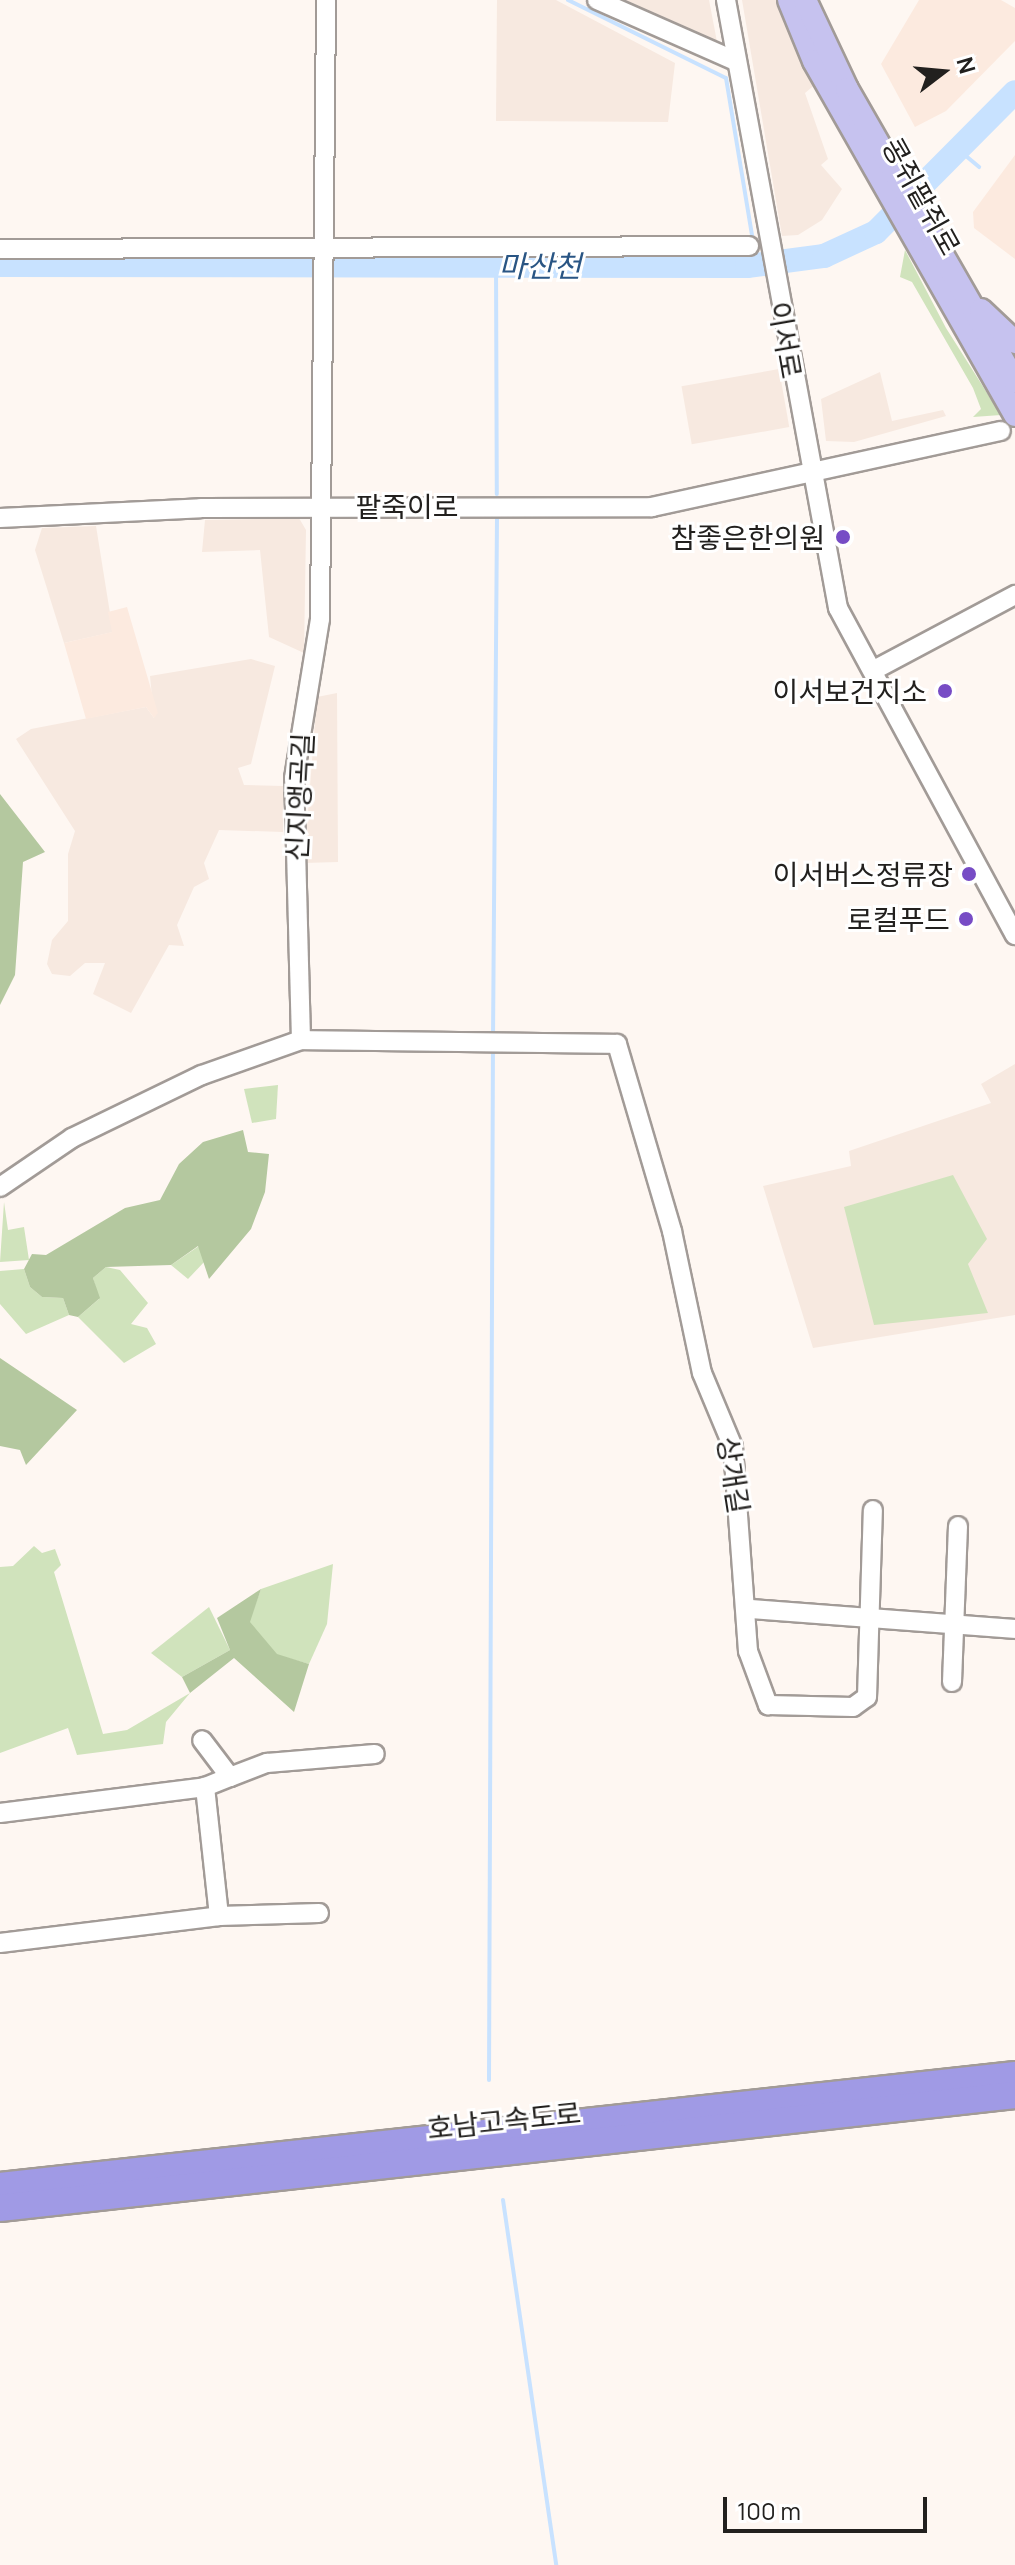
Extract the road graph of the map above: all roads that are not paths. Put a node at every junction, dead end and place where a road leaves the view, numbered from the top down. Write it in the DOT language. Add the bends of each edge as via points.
graph roads {
  1 [pos="326,0"];
  2 [pos="597,0"];
  3 [pos="726,0"];
  4 [pos="789,0"];
  5 [pos="805,0"];
  6 [pos="735,61"];
  7 [pos="889,179"];
  8 [pos="920,236"];
  9 [pos="749,246"];
  10 [pos="0,249"];
  11 [pos="322,254"];
  12 [pos="968,301"];
  13 [pos="1015,342"];
  14 [pos="1015,381"];
  15 [pos="1008,423"];
  16 [pos="811,473"];
  17 [pos="316,506"];
  18 [pos="0,518"];
  19 [pos="1015,595"];
  20 [pos="874,670"];
  21 [pos="1015,935"];
  22 [pos="301,1040"];
  23 [pos="0,1187"];
  24 [pos="873,1510"];
  25 [pos="958,1526"];
  26 [pos="750,1609"];
  27 [pos="869,1614"];
  28 [pos="954,1624"];
  29 [pos="1015,1629"];
  30 [pos="952,1682"];
  31 [pos="202,1740"];
  32 [pos="375,1754"];
  33 [pos="230,1777"];
  34 [pos="205,1787"];
  35 [pos="0,1813"];
  36 [pos="319,1913"];
  37 [pos="219,1916"];
  38 [pos="0,1943"];
  39 [pos="1015,2075"];
  40 [pos="1015,2095"];
  41 [pos="0,2186"];
  42 [pos="0,2208"];
  1 -- 11 [label="street, 신지앵곡길"];
  2 -- 6 [label="street"];
  3 -- 6 [label="street, 이서로"];
  4 -- 7 [label="main road, 콩쥐팥쥐로"];
  5 -- 7 [label="main road, 콩쥐팥쥐로"];
  6 -- 16 [label="street, 이서로"];
  7 -- 8 [label="main road, 콩쥐팥쥐로"];
  8 -- 12 [label="main road, 콩쥐팥쥐로"];
  8 -- 15 [label="main road, 콩쥐팥쥐로"];
  9 -- 11 [label="street"];
  10 -- 11 [label="street"];
  11 -- 17 [label="street, 신지앵곡길"];
  12 -- 13 [label="main road"];
  12 -- 14 [label="main road, 콩쥐팥쥐로"];
  15 -- 16 [label="street, 팥죽이로"];
  16 -- 17 [label="street, 팥죽이로" via="652,507"];
  16 -- 20 [label="street, 이서로" via="838,608"];
  17 -- 18 [label="street, 팥죽이로"];
  17 -- 22 [label="street, 신지앵곡길" via="320,619 294,778"];
  19 -- 20 [label="street"];
  20 -- 21 [label="street, 이서로"];
  22 -- 23 [label="street" via="202,1075 99,1125"];
  22 -- 26 [label="street, 상개길" via="617,1044 672,1231 702,1373 733,1447"];
  24 -- 27 [label="street"];
  25 -- 28 [label="street"];
  26 -- 27 [label="street"];
  26 -- 27 [label="street, 상개길" via="748,1651 768,1705 853,1707 867,1697"];
  27 -- 28 [label="street"];
  28 -- 29 [label="street"];
  28 -- 30 [label="street"];
  31 -- 33 [label="street"];
  32 -- 33 [label="street" via="267,1763"];
  33 -- 34 [label="street"];
  34 -- 35 [label="street"];
  34 -- 37 [label="street"];
  36 -- 37 [label="street"];
  37 -- 38 [label="street"];
  39 -- 41 [label="highway, 호남고속도로"];
  40 -- 42 [label="highway, 호남고속도로"];
}
